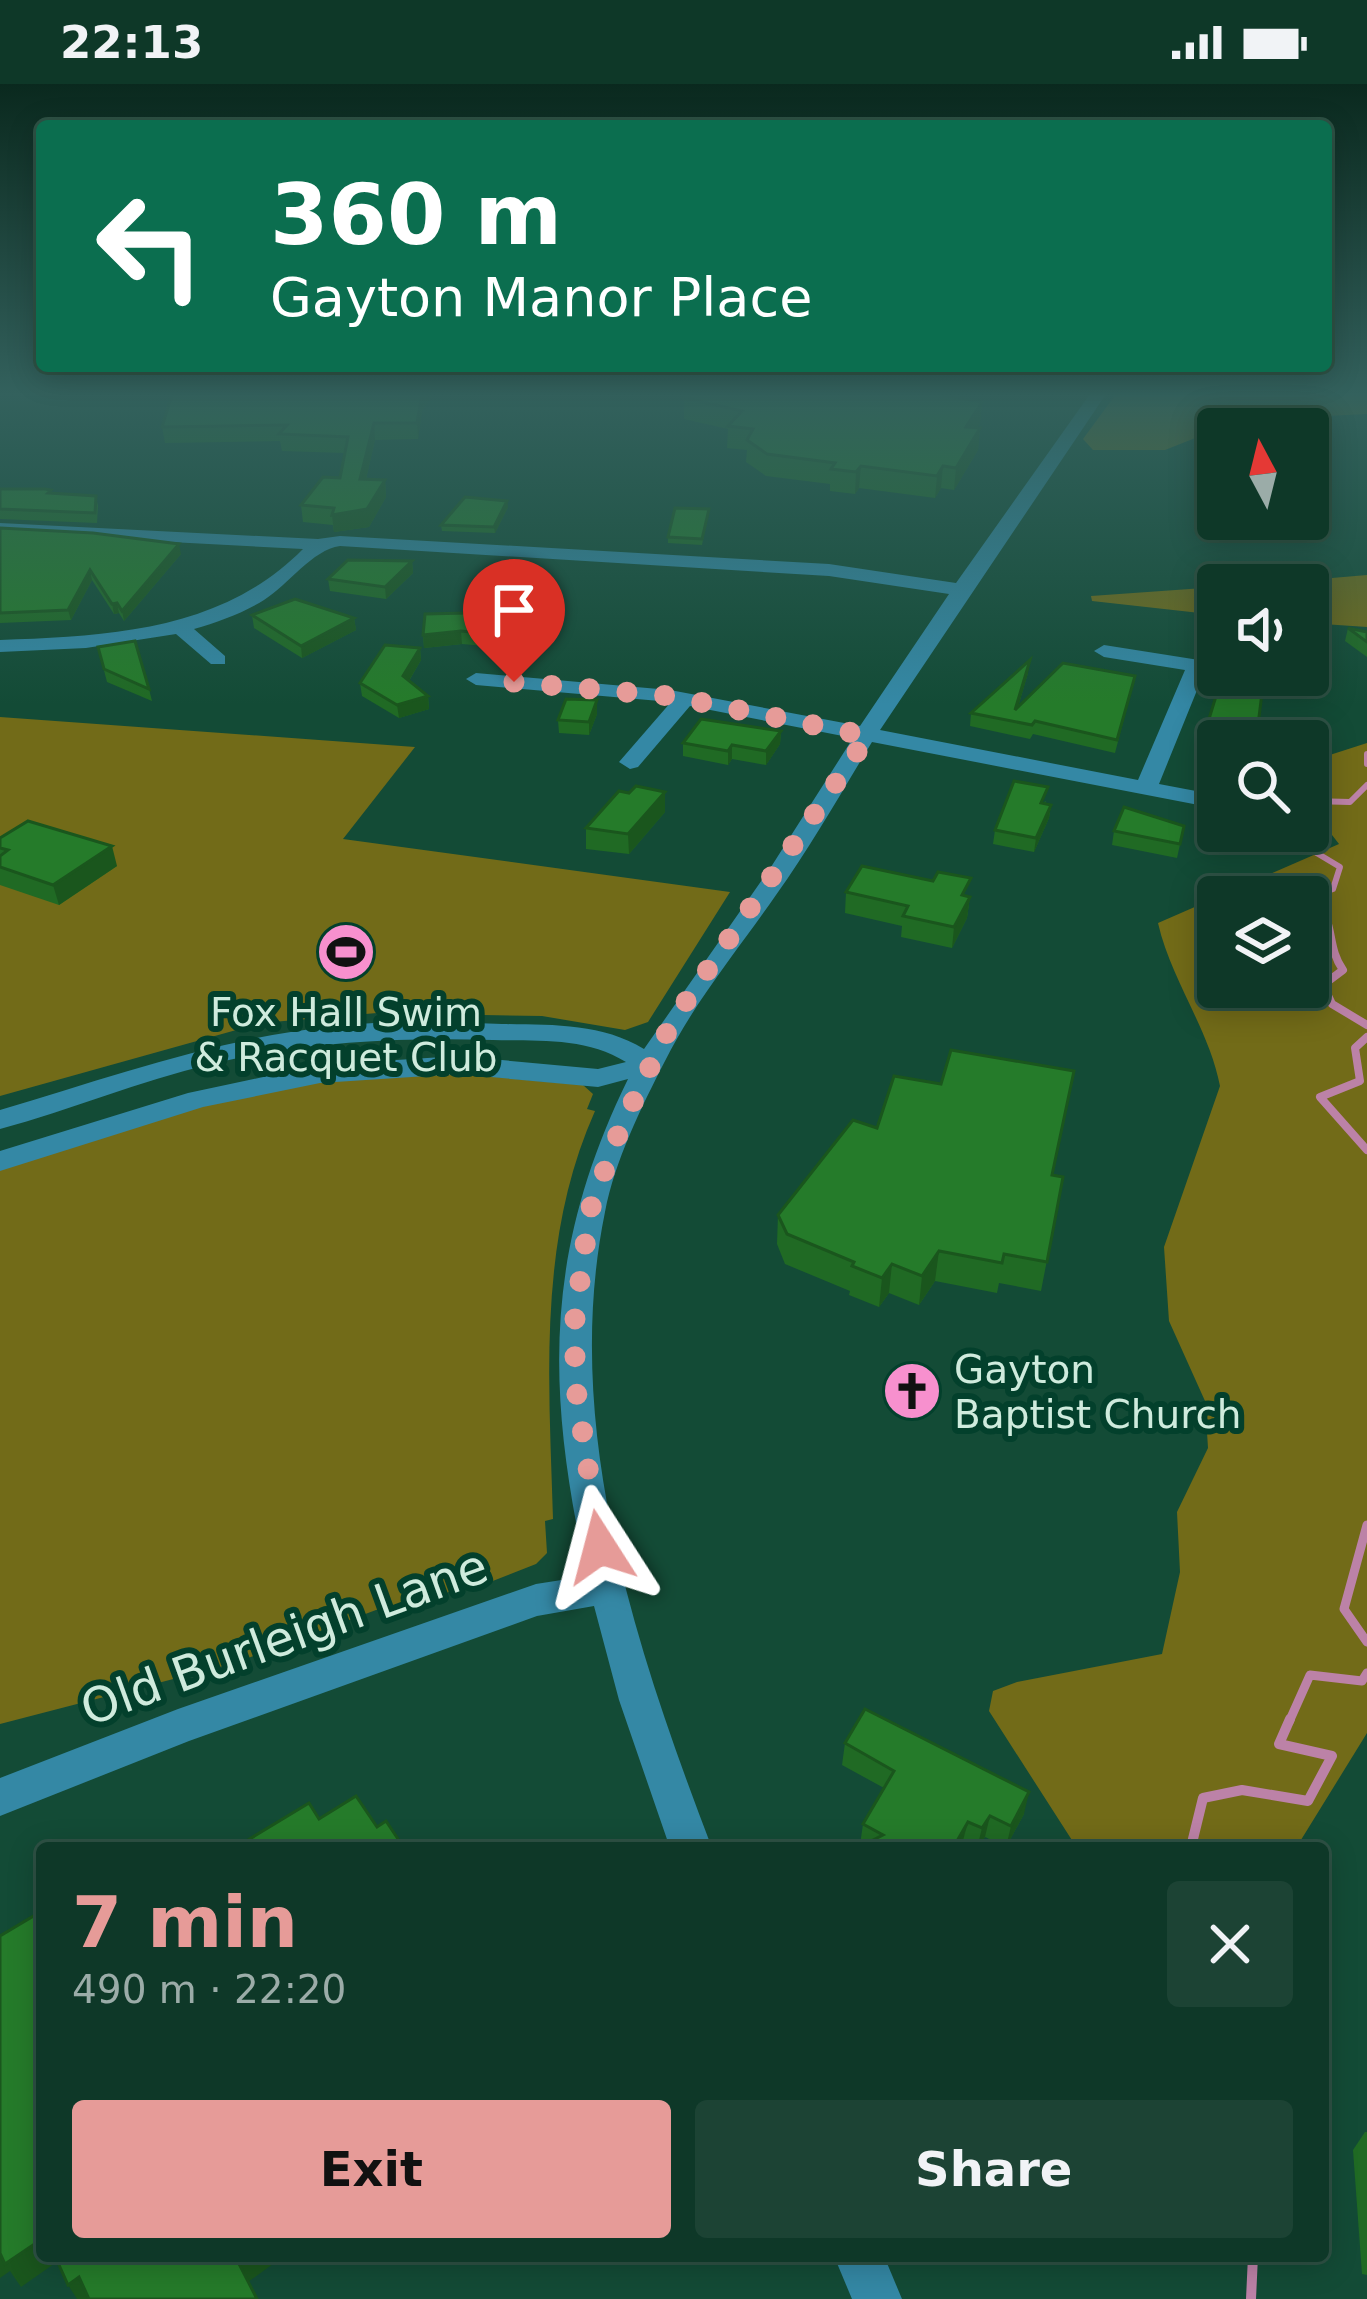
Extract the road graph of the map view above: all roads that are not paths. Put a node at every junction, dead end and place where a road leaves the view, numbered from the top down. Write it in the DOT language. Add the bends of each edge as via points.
graph roads {
  1 [pos="1027,497"];
  2 [pos="0,528"];
  3 [pos="318,544"];
  4 [pos="960,595"];
  5 [pos="180,627"];
  6 [pos="0,646"];
  7 [pos="1104,652"];
  8 [pos="218,660"];
  9 [pos="1197,665"];
  10 [pos="476,679"];
  11 [pos="1197,688"];
  12 [pos="686,699"];
  13 [pos="868,736"];
  14 [pos="630,762"];
  15 [pos="1146,788"];
  16 [pos="1197,798"];
  17 [pos="650,1064"];
  18 [pos="0,1120"];
  19 [pos="0,1161"];
  20 [pos="606,1589"];
  21 [pos="0,1797"];
  22 [pos="690,1842"];
  23 [pos="863,2262"];
  24 [pos="878,2299"];
  1 -- 4 [label="street"];
  2 -- 3 [label="street"];
  3 -- 4 [label="street"];
  3 -- 5 [label="street" via="268,593"];
  4 -- 13 [label="street"];
  5 -- 6 [label="street" via="88,643"];
  5 -- 8 [label="street"];
  7 -- 9 [label="street"];
  10 -- 12 [label="street"];
  11 -- 15 [label="street"];
  12 -- 13 [label="street"];
  12 -- 14 [label="street"];
  13 -- 15 [label="street"];
  13 -- 17 [label="street"];
  15 -- 16 [label="street"];
  17 -- 18 [label="street" via="610,1040 400,1029 205,1057"];
  17 -- 19 [label="street" via="598,1078 458,1066 320,1074 199,1099"];
  17 -- 20 [label="street" via="590,1210 575,1317 575,1382"];
  20 -- 21 [label="street, Old Burleigh Lane" via="536,1600"];
  20 -- 22 [label="street"];
  23 -- 24 [label="street"];
}
